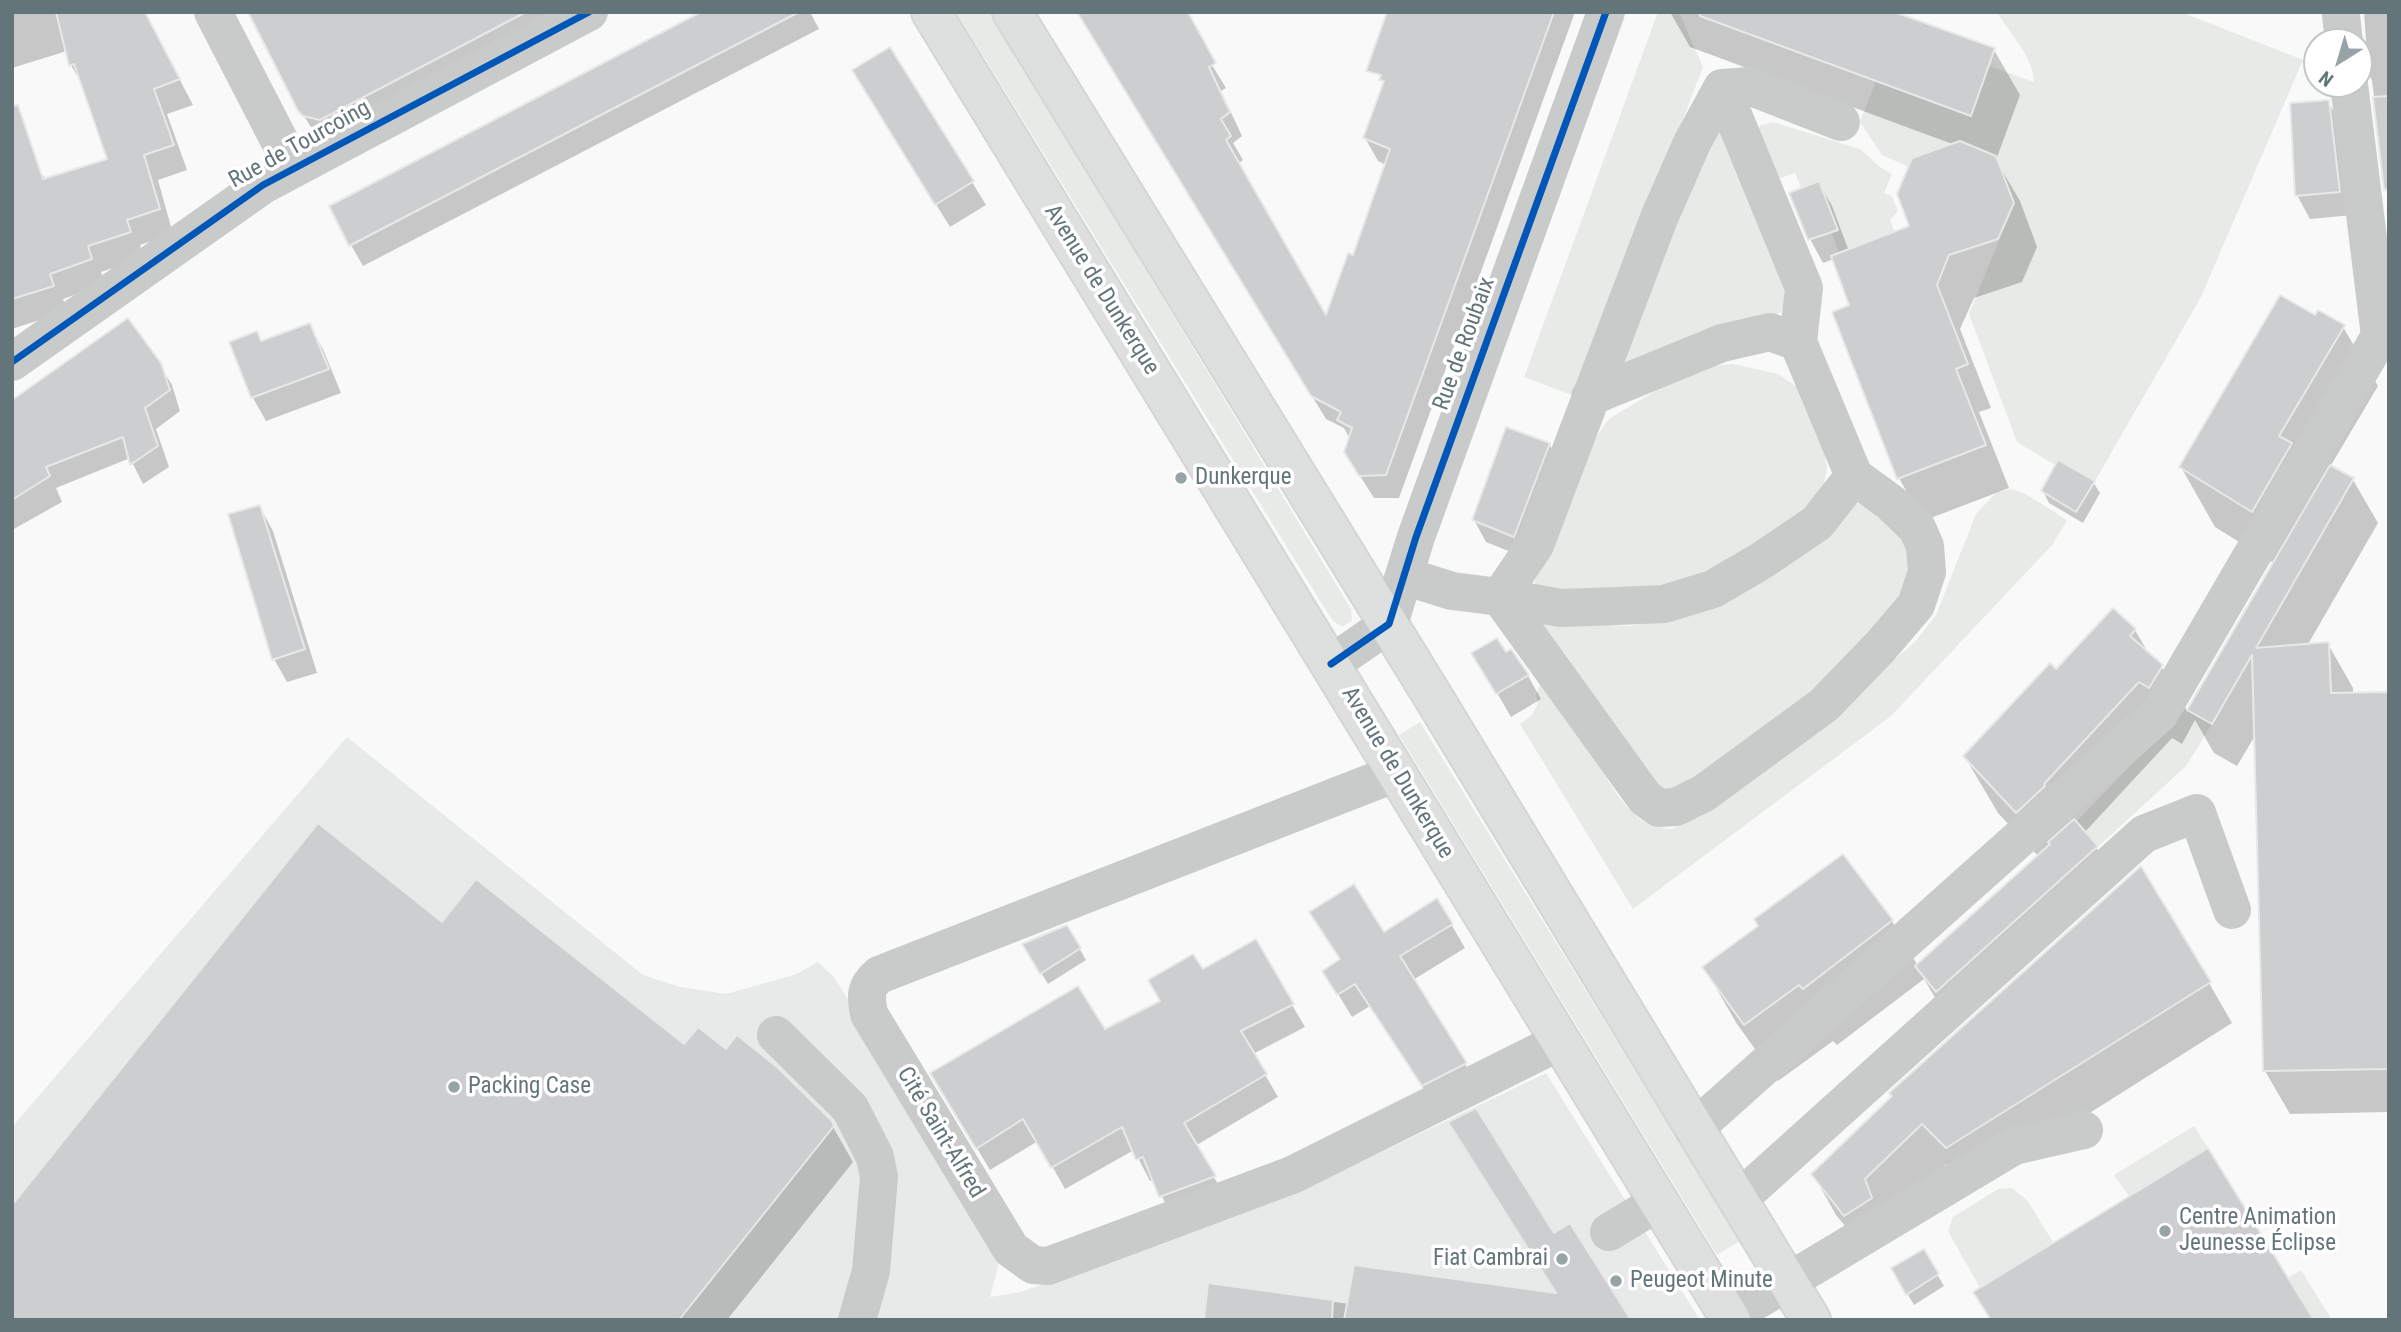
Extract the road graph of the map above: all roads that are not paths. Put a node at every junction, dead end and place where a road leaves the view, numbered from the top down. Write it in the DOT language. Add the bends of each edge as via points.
graph roads {
  1 [pos="213,12"];
  2 [pos="589,12"];
  3 [pos="930,12"];
  4 [pos="1012,12"];
  5 [pos="1606,12"];
  6 [pos="1722,88"];
  7 [pos="2351,98"];
  8 [pos="1841,122"];
  9 [pos="293,167"];
  10 [pos="1798,342"];
  11 [pos="12,362"];
  12 [pos="1590,397"];
  13 [pos="1854,476"];
  14 [pos="1404,576"];
  15 [pos="1500,597"];
  16 [pos="1389,624"];
  17 [pos="1331,664"];
  18 [pos="1396,773"];
  19 [pos="2232,910"];
  20 [pos="776,1035"];
  21 [pos="1559,1042"];
  22 [pos="1695,1129"];
  23 [pos="2084,1130"];
  24 [pos="1738,1200"];
  25 [pos="1658,1202"];
  26 [pos="1609,1231"];
  27 [pos="1788,1282"];
  28 [pos="1730,1318"];
  29 [pos="857,1320"];
  30 [pos="1811,1320"];
  1 -- 9 [label="street"];
  2 -- 9 [label="street, Rue de Tourcoing"];
  3 -- 17 [label="main road, Avenue de Dunkerque"];
  4 -- 16 [label="main road"];
  5 -- 14 [label="street, Rue de Roubaix"];
  6 -- 8 [label="street" via="1749,86"];
  6 -- 10 [label="street" via="1804,288"];
  6 -- 12 [label="street" via="1659,218"];
  7 -- 22 [label="street" via="2380,336 2160,713"];
  9 -- 11 [label="street, Rue de Tourcoing"];
  10 -- 12 [label="street" via="1770,332 1722,343"];
  10 -- 13 [label="street"];
  12 -- 15 [label="street" via="1535,545"];
  13 -- 15 [label="street" via="1816,523 1713,589 1664,604 1617,606 1561,608"];
  13 -- 15 [label="street" via="1917,528 1925,546 1927,572 1916,605 1824,705 1704,793 1676,807 1659,807 1645,798"];
  14 -- 15 [label="street" via="1452,591"];
  14 -- 16 [label="street, Rue de Roubaix"];
  16 -- 17 [label="street"];
  16 -- 22 [label="main road"];
  17 -- 18 [label="main road, Avenue de Dunkerque"];
  18 -- 21 [label="main road, Avenue de Dunkerque"];
  18 -- 21 [label="street, Cité Saint-Alfred" via="879,975 869,984 869,1014 1011,1249 1033,1265 1048,1266 1292,1174"];
  19 -- 24 [label="street" via="2197,813 2144,834"];
  20 -- 29 [label="street" via="850,1108 875,1157 879,1177 872,1271"];
  21 -- 25 [label="main road, Avenue de Dunkerque"];
  22 -- 24 [label="main road"];
  23 -- 27 [label="street" via="2014,1146"];
  24 -- 27 [label="main road"];
  25 -- 26 [label="street"];
  25 -- 28 [label="main road, Avenue de Dunkerque"];
  27 -- 28 [label="street"];
  27 -- 30 [label="main road"];
}
